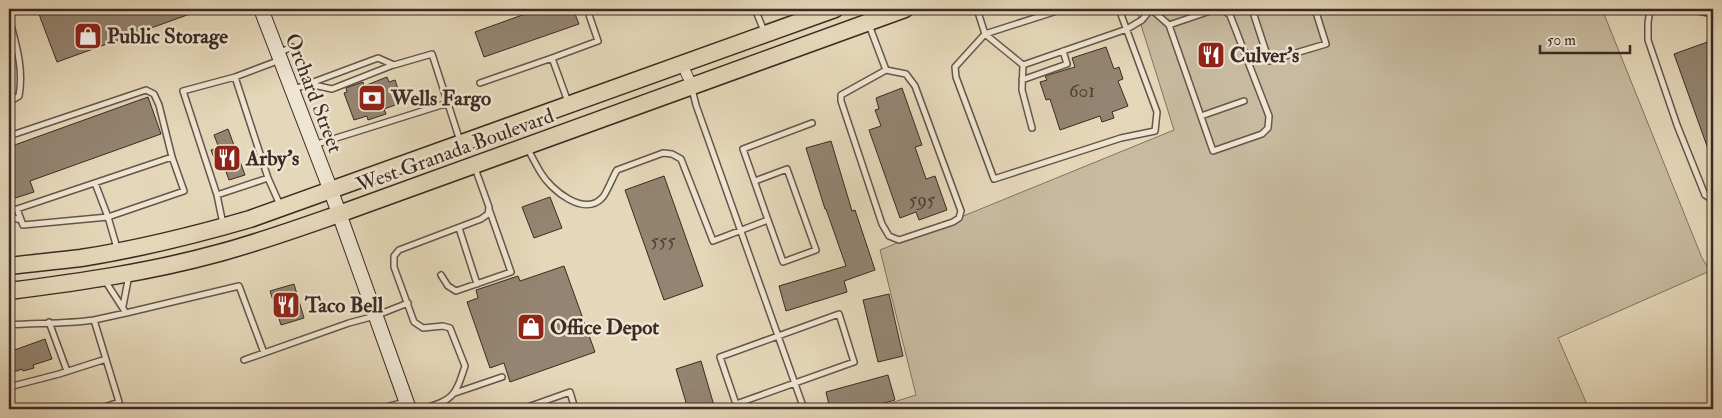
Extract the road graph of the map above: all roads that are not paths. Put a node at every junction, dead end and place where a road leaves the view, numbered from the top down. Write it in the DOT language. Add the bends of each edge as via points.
graph roads {
  1 [pos="261,9"];
  2 [pos="586,9"];
  3 [pos="755,9"];
  4 [pos="834,9"];
  5 [pos="905,9"];
  6 [pos="977,9"];
  7 [pos="1063,9"];
  8 [pos="1119,9"];
  9 [pos="1151,9"];
  10 [pos="1252,9"];
  11 [pos="1315,9"];
  12 [pos="1650,9"];
  13 [pos="1688,9"];
  14 [pos="1713,14"];
  15 [pos="9,18"];
  16 [pos="868,22"];
  17 [pos="1169,25"];
  18 [pos="1127,29"];
  19 [pos="765,34"];
  20 [pos="985,34"];
  21 [pos="292,47"];
  22 [pos="1063,51"];
  23 [pos="279,56"];
  24 [pos="552,58"];
  25 [pos="682,64"];
  26 [pos="394,65"];
  27 [pos="1024,65"];
  28 [pos="886,70"];
  29 [pos="235,77"];
  30 [pos="1022,80"];
  31 [pos="480,82"];
  32 [pos="307,84"];
  33 [pos="692,86"];
  34 [pos="292,90"];
  35 [pos="1244,101"];
  36 [pos="9,102"];
  37 [pos="448,103"];
  38 [pos="569,105"];
  39 [pos="1201,116"];
  40 [pos="812,123"];
  41 [pos="1032,128"];
  42 [pos="9,136"];
  43 [pos="461,144"];
  44 [pos="313,145"];
  45 [pos="527,146"];
  46 [pos="172,157"];
  47 [pos="474,165"];
  48 [pos="268,178"];
  49 [pos="754,181"];
  50 [pos="95,183"];
  51 [pos="331,191"];
  52 [pos="217,195"];
  53 [pos="1713,200"];
  54 [pos="489,207"];
  55 [pos="281,208"];
  56 [pos="339,214"];
  57 [pos="9,216"];
  58 [pos="108,217"];
  59 [pos="20,220"];
  60 [pos="768,220"];
  61 [pos="223,227"];
  62 [pos="458,228"];
  63 [pos="741,231"];
  64 [pos="118,251"];
  65 [pos="9,266"];
  66 [pos="130,274"];
  67 [pos="442,275"];
  68 [pos="104,278"];
  69 [pos="74,283"];
  70 [pos="477,284"];
  71 [pos="9,291"];
  72 [pos="408,303"];
  73 [pos="122,306"];
  74 [pos="126,312"];
  75 [pos="375,316"];
  76 [pos="94,320"];
  77 [pos="49,322"];
  78 [pos="9,325"];
  79 [pos="778,336"];
  80 [pos="264,353"];
  81 [pos="106,359"];
  82 [pos="244,360"];
  83 [pos="67,372"];
  84 [pos="502,378"];
  85 [pos="795,384"];
  86 [pos="9,387"];
  87 [pos="455,393"];
  88 [pos="119,402"];
  89 [pos="407,405"];
  90 [pos="99,409"];
  91 [pos="121,409"];
  92 [pos="378,409"];
  93 [pos="422,409"];
  94 [pos="522,409"];
  95 [pos="575,409"];
  96 [pos="804,409"];
  1 -- 23 [label="street, Orchard Street"];
  2 -- 24 [label="lane" via="598,41"];
  3 -- 19 [label="lane"];
  4 -- 19 [label="main road, West Granada Boulevard"];
  5 -- 16 [label="main road, West Granada Boulevard"];
  6 -- 20 [label="lane"];
  7 -- 20 [label="lane"];
  8 -- 18 [label="lane"];
  9 -- 17 [label="lane"];
  9 -- 18 [label="lane" via="1142,20"];
  10 -- 11 [label="lane" via="1269,61 1326,44"];
  12 -- 53 [label="lane" via="1648,40 1659,75 1705,195"];
  13 -- 14 [label="lane"];
  15 -- 36 [label="lane" via="20,59 21,85 19,96"];
  16 -- 28 [label="lane"];
  16 -- 33 [label="main road, West Granada Boulevard"];
  17 -- 39 [label="lane"];
  17 -- 39 [label="lane" via="1216,9 1230,15 1270,121 1262,134 1213,151"];
  18 -- 20 [label="lane" via="1156,112 1156,131 1121,138 994,180 955,67"];
  18 -- 22 [label="lane"];
  19 -- 25 [label="main road, West Granada Boulevard"];
  20 -- 27 [label="lane"];
  21 -- 23 [label="lane"];
  22 -- 27 [label="lane"];
  22 -- 30 [label="lane" via="1067,64"];
  23 -- 29 [label="lane"];
  23 -- 34 [label="street, Orchard Street"];
  24 -- 31 [label="lane"];
  24 -- 38 [label="lane"];
  25 -- 33 [label="street"];
  25 -- 38 [label="main road, West Granada Boulevard"];
  26 -- 32 [label="lane" via="332,89"];
  26 -- 32 [label="lane" via="378,58"];
  26 -- 37 [label="lane" via="432,54"];
  27 -- 30 [label="lane"];
  28 -- 28 [label="lane" via="841,95 841,101 882,224 889,236 899,240 953,222 961,211 915,86 906,74"];
  29 -- 48 [label="lane"];
  29 -- 52 [label="lane" via="184,91"];
  30 -- 41 [label="lane"];
  32 -- 34 [label="lane"];
  33 -- 45 [label="main road, West Granada Boulevard"];
  33 -- 63 [label="lane"];
  34 -- 44 [label="street, Orchard Street"];
  35 -- 39 [label="lane"];
  37 -- 43 [label="lane"];
  37 -- 44 [label="lane"];
  38 -- 43 [label="main road, West Granada Boulevard"];
  40 -- 49 [label="lane" via="743,149"];
  42 -- 46 [label="lane" via="146,90 154,94 159,105"];
  43 -- 51 [label="main road, West Granada Boulevard"];
  44 -- 51 [label="street, Orchard Street"];
  45 -- 47 [label="main road, West Granada Boulevard"];
  45 -- 63 [label="lane" via="542,175 558,191 574,203 590,205 603,198 617,170 664,153 672,154 681,159 713,241"];
  46 -- 50 [label="lane"];
  46 -- 58 [label="lane" via="184,191"];
  47 -- 54 [label="lane"];
  47 -- 56 [label="main road, West Granada Boulevard"];
  48 -- 52 [label="lane"];
  48 -- 55 [label="lane"];
  49 -- 60 [label="lane"];
  49 -- 60 [label="lane" via="788,169 816,250 783,262"];
  50 -- 58 [label="lane"];
  50 -- 59 [label="lane" via="17,209"];
  51 -- 55 [label="main road, West Granada Boulevard"];
  51 -- 56 [label="street, Orchard Street"];
  52 -- 61 [label="lane"];
  54 -- 62 [label="lane" via="488,214 481,219"];
  54 -- 70 [label="lane" via="511,272"];
  55 -- 61 [label="main road, West Granada Boulevard"];
  56 -- 66 [label="main road, West Granada Boulevard" via="220,253"];
  56 -- 75 [label="street, Orchard Street"];
  57 -- 59 [label="lane"];
  58 -- 59 [label="lane" via="23,225"];
  58 -- 64 [label="lane"];
  60 -- 63 [label="lane"];
  61 -- 64 [label="main road, West Granada Boulevard"];
  62 -- 70 [label="lane"];
  62 -- 72 [label="lane" via="399,250 394,256 394,266"];
  63 -- 79 [label="lane"];
  64 -- 65 [label="main road, West Granada Boulevard"];
  64 -- 69 [label="main road" via="109,267"];
  66 -- 68 [label="main road, West Granada Boulevard"];
  66 -- 73 [label="lane"];
  67 -- 70 [label="lane" via="448,286 456,291"];
  68 -- 69 [label="main road, West Granada Boulevard"];
  68 -- 73 [label="lane"];
  69 -- 71 [label="main road, West Granada Boulevard"];
  72 -- 75 [label="lane"];
  72 -- 87 [label="lane" via="414,322 423,328 450,328 465,366"];
  73 -- 74 [label="lane"];
  74 -- 76 [label="lane"];
  74 -- 80 [label="lane" via="239,286"];
  75 -- 80 [label="lane"];
  75 -- 89 [label="street, Orchard Street"];
  76 -- 77 [label="lane"];
  76 -- 81 [label="lane"];
  77 -- 78 [label="lane"];
  77 -- 83 [label="lane"];
  79 -- 85 [label="lane"];
  79 -- 85 [label="lane" via="720,357 736,404"];
  79 -- 85 [label="lane" via="839,314 854,362"];
  80 -- 82 [label="lane"];
  81 -- 83 [label="lane"];
  81 -- 88 [label="lane"];
  83 -- 86 [label="lane"];
  84 -- 87 [label="lane"];
  85 -- 96 [label="lane"];
  87 -- 93 [label="lane" via="440,404"];
  88 -- 90 [label="lane"];
  88 -- 91 [label="lane"];
  89 -- 92 [label="lane"];
  94 -- 95 [label="lane" via="570,392"];
}
